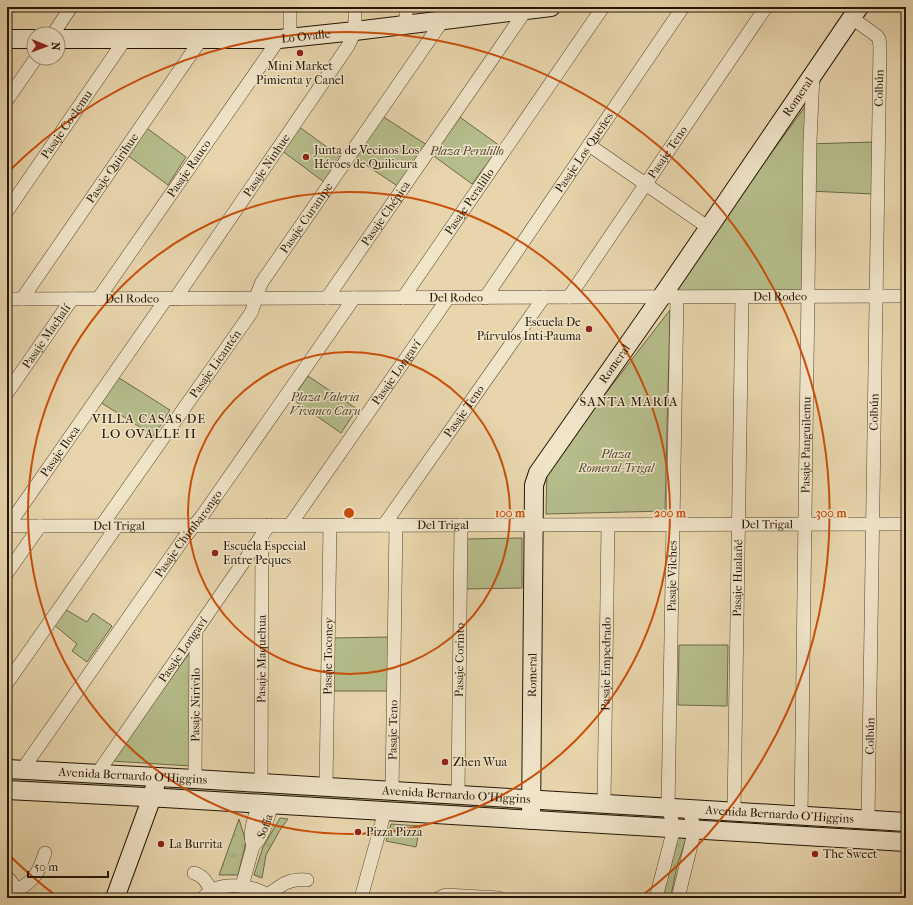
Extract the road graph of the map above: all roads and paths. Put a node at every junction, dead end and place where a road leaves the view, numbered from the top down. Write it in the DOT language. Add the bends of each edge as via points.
graph roads {
  1 [pos="71,7"];
  2 [pos="290,7"];
  3 [pos="355,7"];
  4 [pos="551,7"];
  5 [pos="604,7"];
  6 [pos="683,7"];
  7 [pos="766,7"];
  8 [pos="526,10"];
  9 [pos="855,12"];
  10 [pos="406,16"];
  11 [pos="443,20"];
  12 [pos="58,26"];
  13 [pos="355,31"];
  14 [pos="126,38"];
  15 [pos="202,38"];
  16 [pos="285,38"];
  17 [pos="7,39"];
  18 [pos="26,39"];
  19 [pos="66,39"];
  20 [pos="30,66"];
  21 [pos="813,75"];
  22 [pos="7,100"];
  23 [pos="589,145"];
  24 [pos="646,184"];
  25 [pos="7,211"];
  26 [pos="709,228"];
  27 [pos="808,296"];
  28 [pos="876,296"];
  29 [pos="905,296"];
  30 [pos="544,297"];
  31 [pos="569,297"];
  32 [pos="669,297"];
  33 [pos="742,297"];
  34 [pos="256,298"];
  35 [pos="327,298"];
  36 [pos="354,298"];
  37 [pos="403,298"];
  38 [pos="448,298"];
  39 [pos="485,298"];
  40 [pos="7,299"];
  41 [pos="22,299"];
  42 [pos="72,299"];
  43 [pos="98,299"];
  44 [pos="170,299"];
  45 [pos="7,393"];
  46 [pos="608,524"];
  47 [pos="673,524"];
  48 [pos="739,524"];
  49 [pos="805,524"];
  50 [pos="873,524"];
  51 [pos="904,524"];
  52 [pos="102,525"];
  53 [pos="194,525"];
  54 [pos="290,525"];
  55 [pos="330,525"];
  56 [pos="390,525"];
  57 [pos="461,525"];
  58 [pos="534,525"];
  59 [pos="8,526"];
  60 [pos="40,526"];
  61 [pos="117,526"];
  62 [pos="266,530"];
  63 [pos="7,573"];
  64 [pos="196,630"];
  65 [pos="7,683"];
  66 [pos="14,769"];
  67 [pos="97,774"];
  68 [pos="157,777"];
  69 [pos="195,779"];
  70 [pos="261,783"];
  71 [pos="326,787"];
  72 [pos="354,788"];
  73 [pos="7,790"];
  74 [pos="392,791"];
  75 [pos="422,792"];
  76 [pos="458,794"];
  77 [pos="152,797"];
  78 [pos="531,799"];
  79 [pos="604,803"];
  80 [pos="265,804"];
  81 [pos="668,807"];
  82 [pos="688,808"];
  83 [pos="352,809"];
  84 [pos="385,811"];
  85 [pos="734,811"];
  86 [pos="410,813"];
  87 [pos="801,815"];
  88 [pos="531,820"];
  89 [pos="876,820"];
  90 [pos="906,822"];
  91 [pos="674,828"];
  92 [pos="695,830"];
  93 [pos="864,840"];
  94 [pos="906,842"];
  95 [pos="45,853"];
  96 [pos="194,873"];
  97 [pos="7,877"];
  98 [pos="307,880"];
  99 [pos="242,886"];
  100 [pos="19,894"];
  101 [pos="207,894"];
  102 [pos="269,896"];
  103 [pos="440,897"];
  104 [pos="115,898"];
  105 [pos="361,898"];
  106 [pos="499,898"];
  107 [pos="656,898"];
  108 [pos="678,898"];
  1 -- 12 [label="street"];
  2 -- 16 [label="street"];
  3 -- 13 [label="street"];
  4 -- 8 [label="main road, Lo Ovalle"];
  5 -- 37 [label="street, Pasaje Peralillo"];
  6 -- 23 [label="street, Pasaje Los Queñes"];
  7 -- 24 [label="street, Pasaje Teno"];
  8 -- 11 [label="main road, Lo Ovalle"];
  8 -- 35 [label="street, Pasaje Chépica"];
  9 -- 21 [label="main road, Romeral"];
  9 -- 28 [label="street, Colbún" via="877,36 880,43"];
  10 -- 11 [label="main road, Lo Ovalle"];
  10 -- 13 [label="main road, Lo Ovalle"];
  11 -- 34 [label="street, Pasaje Curanipe" via="262,282"];
  13 -- 16 [label="main road, Lo Ovalle"];
  13 -- 44 [label="street, Pasaje Ninhue" via="345,52"];
  14 -- 15 [label="main road, Lo Ovalle"];
  14 -- 19 [label="main road, Lo Ovalle"];
  14 -- 25 [label="street, Pasaje Coelemu"];
  15 -- 16 [label="main road, Lo Ovalle"];
  15 -- 41 [label="street, Pasaje Quirihue"];
  16 -- 43 [label="street, Pasaje Rauco"];
  17 -- 18 [label="main road"];
  20 -- 22 [label="street"];
  21 -- 26 [label="main road, Romeral"];
  21 -- 27 [label="street, Pasaje Panguilemu"];
  23 -- 24 [label="street"];
  23 -- 39 [label="street, Pasaje Los Queñes"];
  24 -- 26 [label="street"];
  24 -- 31 [label="street, Pasaje Teno"];
  26 -- 32 [label="main road, Romeral"];
  27 -- 28 [label="street, Del Rodeo"];
  27 -- 33 [label="street, Del Rodeo"];
  27 -- 49 [label="street, Pasaje Panguilemu"];
  28 -- 29 [label="street, Del Rodeo"];
  28 -- 50 [label="street, Colbún"];
  30 -- 31 [label="street, Del Rodeo"];
  30 -- 39 [label="street, Del Rodeo"];
  30 -- 56 [label="street, Pasaje Teno"];
  31 -- 32 [label="street, Del Rodeo"];
  32 -- 33 [label="street, Del Rodeo"];
  32 -- 47 [label="street, Pasaje Vilches"];
  32 -- 58 [label="main road, Romeral" via="538,473 534,485"];
  33 -- 48 [label="street, Pasaje Hualañé"];
  34 -- 35 [label="street, Del Rodeo"];
  34 -- 44 [label="street, Del Rodeo"];
  34 -- 52 [label="street, Pasaje Licantén" via="251,313"];
  35 -- 36 [label="street, Del Rodeo"];
  36 -- 37 [label="street, Del Rodeo"];
  36 -- 53 [label="street, Pasaje Chimbarongo"];
  37 -- 38 [label="street, Del Rodeo"];
  38 -- 39 [label="street, Del Rodeo"];
  38 -- 54 [label="street, Pasaje Longaví"];
  40 -- 41 [label="street, Del Rodeo"];
  41 -- 42 [label="street, Del Rodeo"];
  42 -- 43 [label="street, Del Rodeo"];
  42 -- 45 [label="street, Pasaje Machalí"];
  43 -- 44 [label="street, Del Rodeo"];
  44 -- 59 [label="street, Pasaje Iloca"];
  46 -- 47 [label="street, Del Trigal"];
  46 -- 58 [label="street, Del Trigal"];
  46 -- 79 [label="street, Pasaje Empedrado"];
  47 -- 48 [label="street, Del Trigal"];
  47 -- 81 [label="street, Pasaje Vilches"];
  48 -- 49 [label="street, Del Trigal"];
  48 -- 85 [label="street, Pasaje Hualañé"];
  49 -- 50 [label="street, Del Trigal"];
  49 -- 87 [label="street, Pasaje Panguilemu"];
  50 -- 51 [label="street, Del Trigal"];
  50 -- 89 [label="street, Colbún"];
  52 -- 60 [label="street, Del Trigal"];
  52 -- 61 [label="street, Del Trigal"];
  53 -- 61 [label="street, Del Trigal"];
  53 -- 62 [label="street, Del Trigal"];
  53 -- 66 [label="street, Pasaje Chimbarongo"];
  54 -- 55 [label="street, Del Trigal"];
  54 -- 62 [label="street, Del Trigal"];
  55 -- 56 [label="street, Del Trigal"];
  55 -- 71 [label="street, Pasaje Toconey"];
  56 -- 57 [label="street, Del Trigal"];
  56 -- 74 [label="street, Pasaje Teno"];
  57 -- 58 [label="street, Del Trigal"];
  57 -- 76 [label="street, Pasaje Corinto"];
  58 -- 78 [label="main road, Romeral"];
  59 -- 60 [label="street, Del Trigal"];
  60 -- 63 [label="street"];
  61 -- 65 [label="street"];
  62 -- 64 [label="street, Pasaje Longaví"];
  62 -- 70 [label="street, Pasaje Maquehua"];
  64 -- 67 [label="street, Pasaje Longaví"];
  64 -- 69 [label="street, Pasaje Nirivilo"];
  66 -- 67 [label="main road, Avenida Bernardo O'Higgins"];
  67 -- 68 [label="main road, Avenida Bernardo O'Higgins"];
  68 -- 69 [label="main road, Avenida Bernardo O'Higgins"];
  68 -- 77 [label="main road"];
  69 -- 70 [label="main road, Avenida Bernardo O'Higgins"];
  70 -- 71 [label="main road, Avenida Bernardo O'Higgins"];
  71 -- 72 [label="main road, Avenida Bernardo O'Higgins"];
  72 -- 74 [label="main road, Avenida Bernardo O'Higgins"];
  72 -- 83 [label="main road" via="350,799"];
  73 -- 77 [label="main road, Avenida Bernardo O'Higgins"];
  74 -- 75 [label="main road, Avenida Bernardo O'Higgins"];
  75 -- 76 [label="main road, Avenida Bernardo O'Higgins"];
  75 -- 86 [label="main road" via="417,806"];
  76 -- 78 [label="main road, Avenida Bernardo O'Higgins"];
  77 -- 80 [label="main road, Avenida Bernardo O'Higgins"];
  77 -- 104 [label="main road"];
  78 -- 79 [label="main road, Avenida Bernardo O'Higgins"];
  78 -- 88 [label="main road, Romeral"];
  79 -- 81 [label="main road, Avenida Bernardo O'Higgins"];
  80 -- 83 [label="main road, Avenida Bernardo O'Higgins"];
  80 -- 99 [label="street, Sofía" via="251,833 253,846"];
  81 -- 82 [label="main road, Avenida Bernardo O'Higgins"];
  81 -- 91 [label="street, Pasaje Vilches"];
  82 -- 85 [label="main road, Avenida Bernardo O'Higgins"];
  82 -- 92 [label="street"];
  83 -- 84 [label="main road, Avenida Bernardo O'Higgins"];
  84 -- 86 [label="main road, Avenida Bernardo O'Higgins"];
  84 -- 105 [label="street"];
  85 -- 87 [label="main road, Avenida Bernardo O'Higgins"];
  86 -- 88 [label="main road, Avenida Bernardo O'Higgins"];
  87 -- 89 [label="main road, Avenida Bernardo O'Higgins"];
  88 -- 91 [label="main road, Avenida Bernardo O'Higgins"];
  89 -- 90 [label="main road, Avenida Bernardo O'Higgins"];
  89 -- 93 [label="main road" via="881,829 877,834"];
  91 -- 92 [label="main road, Avenida Bernardo O'Higgins"];
  91 -- 107 [label="street"];
  92 -- 93 [label="main road, Avenida Bernardo O'Higgins"];
  92 -- 108 [label="street"];
  93 -- 94 [label="main road, Avenida Bernardo O'Higgins"];
  95 -- 100 [label="street" via="34,878"];
  96 -- 101 [label="street" via="203,877"];
  97 -- 100 [label="street"];
  98 -- 102 [label="street" via="284,883"];
  99 -- 101 [label="street" via="223,887"];
  99 -- 102 [label="street"];
  103 -- 106 [label="street" via="446,895"];
}
